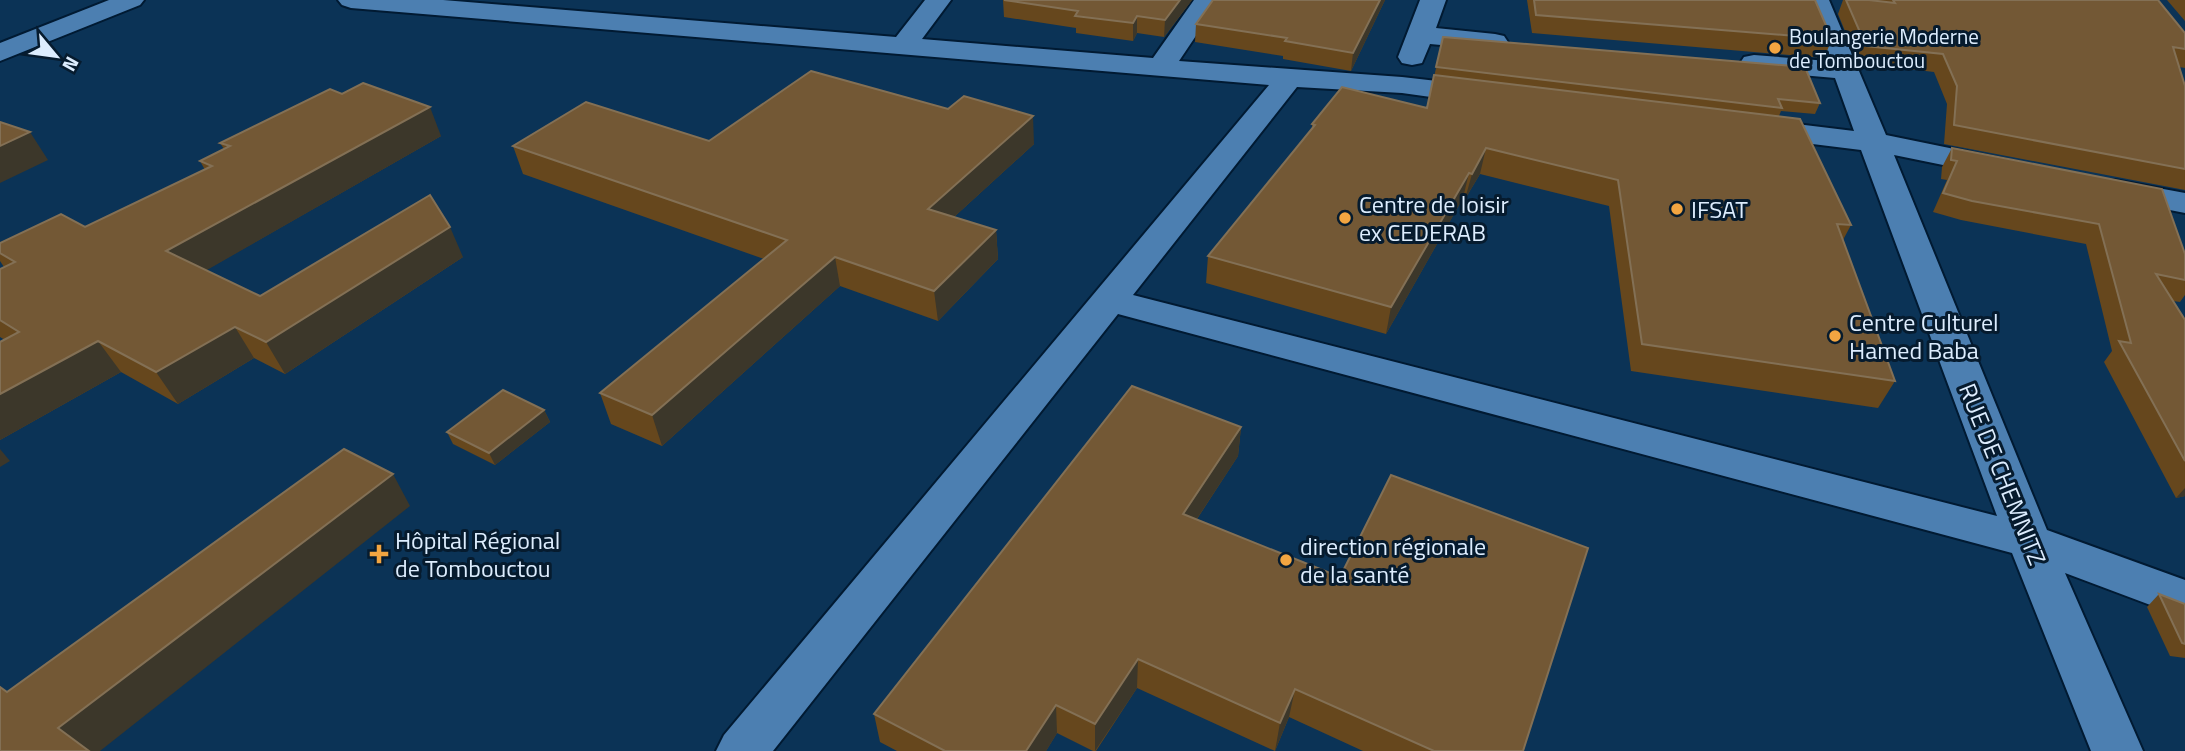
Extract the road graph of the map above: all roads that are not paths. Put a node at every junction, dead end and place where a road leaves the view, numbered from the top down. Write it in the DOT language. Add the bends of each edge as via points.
graph roads {
  1 [pos="131,0"];
  2 [pos="351,0"];
  3 [pos="938,0"];
  4 [pos="1207,0"];
  5 [pos="1433,0"];
  6 [pos="1816,0"];
  7 [pos="1420,35"];
  8 [pos="1516,43"];
  9 [pos="903,46"];
  10 [pos="0,53"];
  11 [pos="1722,60"];
  12 [pos="1160,68"];
  13 [pos="1846,71"];
  14 [pos="1289,78"];
  15 [pos="1402,85"];
  16 [pos="1513,99"];
  17 [pos="1735,125"];
  18 [pos="1874,142"];
  19 [pos="2023,172"];
  20 [pos="2090,185"];
  21 [pos="2185,204"];
  22 [pos="1109,300"];
  23 [pos="2029,541"];
  24 [pos="2185,599"];
  25 [pos="742,751"];
  26 [pos="2117,751"];
  1 -- 10 [label="street"];
  2 -- 9 [label="street"];
  3 -- 9 [label="street"];
  4 -- 12 [label="street"];
  5 -- 7 [label="street"];
  6 -- 13 [label="street, RUE DE CHEMNITZ"];
  7 -- 8 [label="street"];
  7 -- 15 [label="street"];
  9 -- 12 [label="street"];
  11 -- 13 [label="street"];
  12 -- 14 [label="street"];
  13 -- 18 [label="street, RUE DE CHEMNITZ"];
  14 -- 15 [label="street"];
  14 -- 22 [label="street"];
  15 -- 16 [label="street"];
  17 -- 18 [label="street"];
  18 -- 19 [label="street"];
  18 -- 23 [label="street, RUE DE CHEMNITZ"];
  20 -- 21 [label="street"];
  22 -- 23 [label="street"];
  22 -- 25 [label="street"];
  23 -- 24 [label="street"];
  23 -- 26 [label="street, RUE DE CHEMNITZ"];
}
